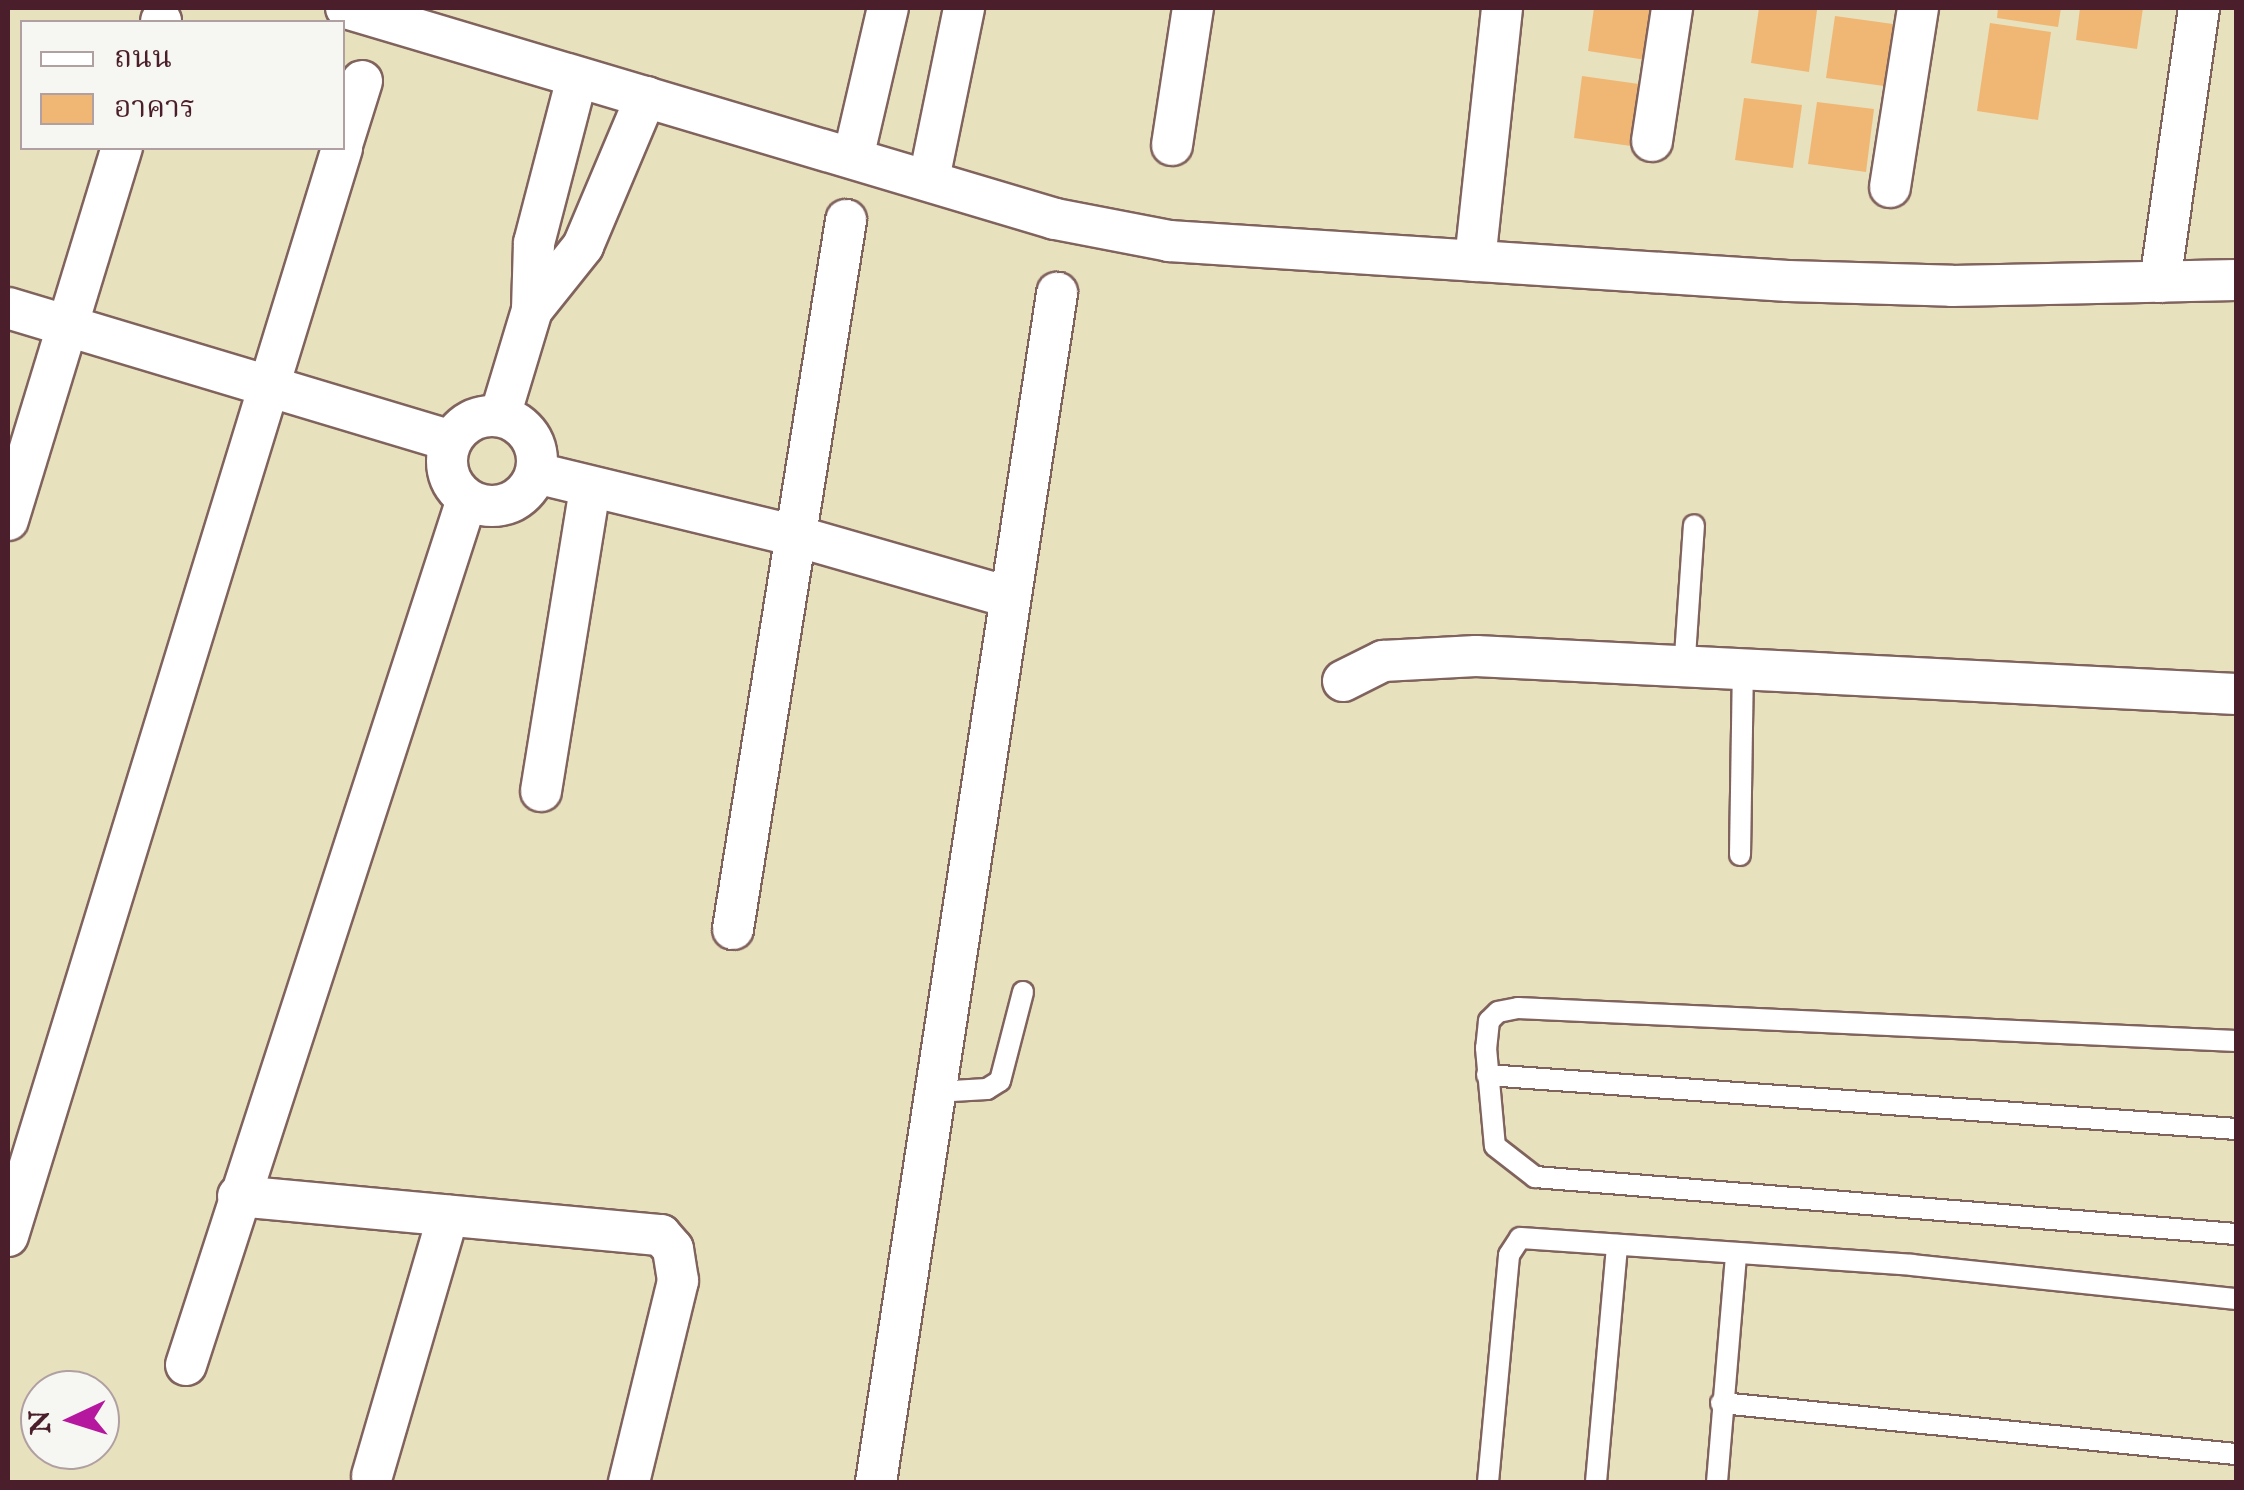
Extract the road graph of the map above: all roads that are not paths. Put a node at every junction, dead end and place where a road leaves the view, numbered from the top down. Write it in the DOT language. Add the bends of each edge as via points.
graph roads {
  1 [pos="346,8"];
  2 [pos="888,8"];
  3 [pos="964,8"];
  4 [pos="1193,8"];
  5 [pos="1502,8"];
  6 [pos="1672,8"];
  7 [pos="1918,8"];
  8 [pos="2199,8"];
  9 [pos="577,78"];
  10 [pos="362,81"];
  11 [pos="646,97"];
  12 [pos="345,136"];
  13 [pos="1652,141"];
  14 [pos="1172,144"];
  15 [pos="121,150"];
  16 [pos="341,150"];
  17 [pos="854,158"];
  18 [pos="929,179"];
  19 [pos="1890,188"];
  20 [pos="846,220"];
  21 [pos="1475,260"];
  22 [pos="2236,280"];
  23 [pos="2160,282"];
  24 [pos="1057,293"];
  25 [pos="8,308"];
  26 [pos="532,310"];
  27 [pos="67,326"];
  28 [pos="269,384"];
  29 [pos="500,416"];
  30 [pos="450,441"];
  31 [pos="536,473"];
  32 [pos="590,488"];
  33 [pos="466,499"];
  34 [pos="8,520"];
  35 [pos="1694,525"];
  36 [pos="796,536"];
  37 [pos="1009,597"];
  38 [pos="1684,671"];
  39 [pos="1743,673"];
  40 [pos="1343,681"];
  41 [pos="2236,694"];
  42 [pos="541,792"];
  43 [pos="1740,855"];
  44 [pos="733,928"];
  45 [pos="1024,992"];
  46 [pos="2236,1042"];
  47 [pos="1486,1075"];
  48 [pos="934,1092"];
  49 [pos="2236,1128"];
  50 [pos="238,1196"];
  51 [pos="448,1216"];
  52 [pos="2236,1234"];
  53 [pos="8,1236"];
  54 [pos="1617,1246"];
  55 [pos="1736,1256"];
  56 [pos="2236,1299"];
  57 [pos="186,1365"];
  58 [pos="1721,1403"];
  59 [pos="2236,1454"];
  60 [pos="372,1476"];
  61 [pos="630,1482"];
  62 [pos="876,1482"];
  63 [pos="1488,1482"];
  64 [pos="1596,1482"];
  65 [pos="1716,1482"];
  1 -- 9 [label="street"];
  2 -- 17 [label="street"];
  3 -- 18 [label="street"];
  4 -- 14 [label="street"];
  5 -- 21 [label="street"];
  6 -- 13 [label="street"];
  7 -- 19 [label="street"];
  8 -- 23 [label="street"];
  9 -- 11 [label="street"];
  9 -- 26 [label="street" via="534,243"];
  10 -- 12 [label="street"];
  11 -- 17 [label="street"];
  11 -- 26 [label="street" via="583,246"];
  15 -- 27 [label="street"];
  16 -- 28 [label="street"];
  17 -- 18 [label="street"];
  18 -- 21 [label="street" via="1055,218 1169,241"];
  20 -- 36 [label="street"];
  21 -- 23 [label="street" via="1788,282"];
  22 -- 23 [label="street"];
  24 -- 37 [label="street"];
  25 -- 27 [label="street"];
  26 -- 29 [label="street"];
  27 -- 28 [label="street"];
  27 -- 34 [label="street"];
  28 -- 30 [label="street"];
  28 -- 53 [label="street"];
  29 -- 30 [label="street" via="471,420"];
  29 -- 31 [label="street" via="530,436"];
  30 -- 33 [label="street" via="452,483"];
  31 -- 32 [label="street"];
  31 -- 33 [label="street" via="528,488 499,506"];
  32 -- 36 [label="street"];
  32 -- 42 [label="street"];
  33 -- 50 [label="street"];
  35 -- 38 [label="lane"];
  36 -- 37 [label="street"];
  36 -- 44 [label="street"];
  37 -- 48 [label="street"];
  38 -- 39 [label="street"];
  38 -- 40 [label="street" via="1476,656 1383,661"];
  39 -- 41 [label="street"];
  39 -- 43 [label="lane"];
  45 -- 48 [label="lane" via="1000,1081"];
  46 -- 47 [label="lane" via="1518,1008 1488,1021"];
  47 -- 49 [label="lane"];
  47 -- 52 [label="lane" via="1495,1146 1534,1177"];
  48 -- 62 [label="street"];
  50 -- 51 [label="street"];
  50 -- 57 [label="street"];
  51 -- 60 [label="street"];
  51 -- 61 [label="street" via="634,1228 661,1235 673,1249 678,1281"];
  54 -- 55 [label="lane"];
  54 -- 63 [label="lane" via="1520,1238 1509,1255"];
  54 -- 64 [label="lane"];
  55 -- 56 [label="lane" via="1912,1266"];
  55 -- 58 [label="lane"];
  58 -- 59 [label="lane"];
  58 -- 65 [label="lane"];
}
